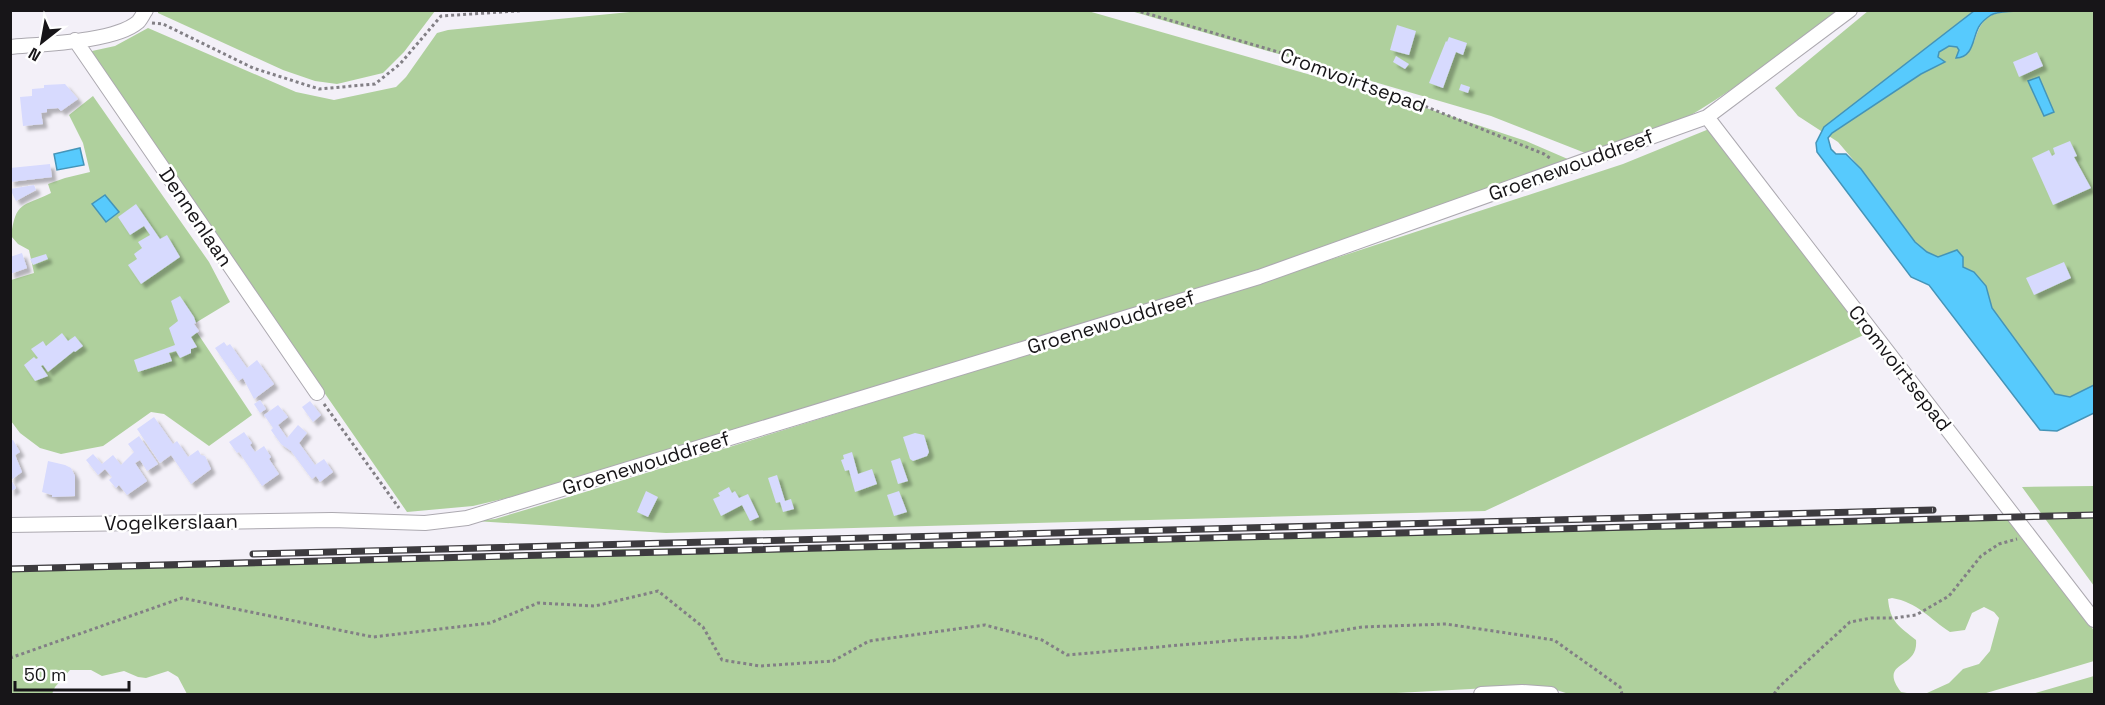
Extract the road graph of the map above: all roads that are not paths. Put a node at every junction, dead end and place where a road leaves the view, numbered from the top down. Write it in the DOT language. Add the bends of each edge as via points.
graph roads {
  1 [pos="1850,10"];
  2 [pos="142,16"];
  3 [pos="75,40"];
  4 [pos="10,47"];
  5 [pos="1707,117"];
  6 [pos="316,393"];
  7 [pos="332,520"];
  8 [pos="10,525"];
  9 [pos="2094,620"];
  10 [pos="1481,694"];
  11 [pos="1551,694"];
  1 -- 5 [label="street, Groenewouddreef"];
  2 -- 3 [label="street" via="127,28 106,36"];
  3 -- 4 [label="street"];
  3 -- 6 [label="street, Dennenlaan"];
  5 -- 7 [label="street, Groenewouddreef" via="1259,277 466,518 425,523"];
  5 -- 9 [label="street, Cromvoirtsepad"];
  7 -- 8 [label="street, Vogelkerslaan"];
  10 -- 11 [label="street"];
}
